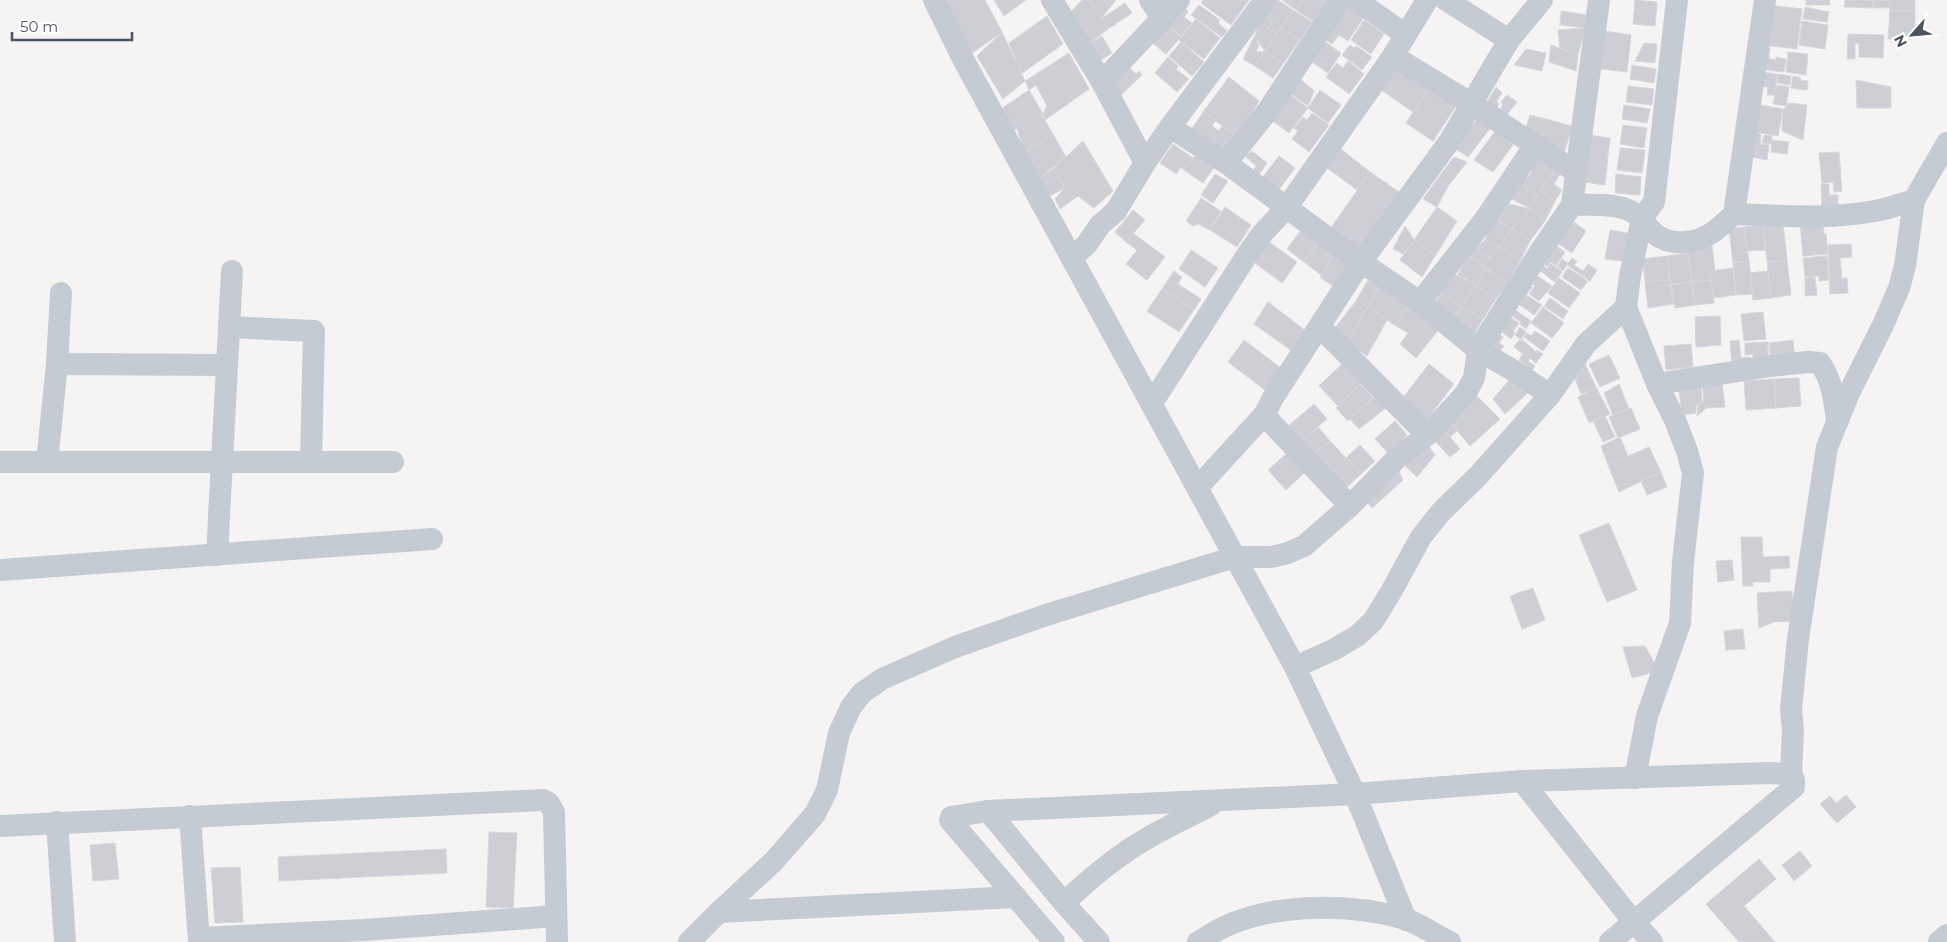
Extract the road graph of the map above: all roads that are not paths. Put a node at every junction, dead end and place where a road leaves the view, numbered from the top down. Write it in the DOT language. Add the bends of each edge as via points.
graph roads {
  1 [pos="934,0"];
  2 [pos="1052,0"];
  3 [pos="1150,0"];
  4 [pos="1179,0"];
  5 [pos="1265,0"];
  6 [pos="1340,0"];
  7 [pos="1356,0"];
  8 [pos="1427,0"];
  9 [pos="1446,0"];
  10 [pos="1542,0"];
  11 [pos="1599,0"];
  12 [pos="1677,0"];
  13 [pos="1766,0"];
  14 [pos="1162,19"];
  15 [pos="1406,35"];
  16 [pos="1509,40"];
  17 [pos="1393,56"];
  18 [pos="1102,82"];
  19 [pos="1472,104"];
  20 [pos="1170,127"];
  21 [pos="1947,143"];
  22 [pos="1535,146"];
  23 [pos="1145,163"];
  24 [pos="1226,163"];
  25 [pos="1576,172"];
  26 [pos="1914,200"];
  27 [pos="1572,205"];
  28 [pos="1287,207"];
  29 [pos="1734,214"];
  30 [pos="1642,218"];
  31 [pos="1072,258"];
  32 [pos="1361,262"];
  33 [pos="232,271"];
  34 [pos="60,293"];
  35 [pos="1420,302"];
  36 [pos="1626,307"];
  37 [pos="229,327"];
  38 [pos="1320,327"];
  39 [pos="1478,350"];
  40 [pos="57,364"];
  41 [pos="227,365"];
  42 [pos="1657,384"];
  43 [pos="1550,395"];
  44 [pos="1152,403"];
  45 [pos="1264,415"];
  46 [pos="1837,419"];
  47 [pos="1426,435"];
  48 [pos="0,462"];
  49 [pos="47,462"];
  50 [pos="311,462"];
  51 [pos="392,462"];
  52 [pos="222,463"];
  53 [pos="1198,487"];
  54 [pos="1350,506"];
  55 [pos="432,539"];
  56 [pos="218,554"];
  57 [pos="1236,557"];
  58 [pos="0,570"];
  59 [pos="1295,667"];
  60 [pos="1790,774"];
  61 [pos="1635,778"];
  62 [pos="1522,782"];
  63 [pos="1355,794"];
  64 [pos="1219,801"];
  65 [pos="988,811"];
  66 [pos="190,816"];
  67 [pos="57,822"];
  68 [pos="0,826"];
  69 [pos="1016,898"];
  70 [pos="1064,903"];
  71 [pos="719,912"];
  72 [pos="556,916"];
  73 [pos="1406,920"];
  74 [pos="1634,922"];
  75 [pos="1947,935"];
  76 [pos="199,940"];
  77 [pos="66,942"];
  78 [pos="557,942"];
  79 [pos="689,942"];
  80 [pos="1054,942"];
  81 [pos="1098,942"];
  82 [pos="1198,942"];
  83 [pos="1450,942"];
  84 [pos="1610,942"];
  85 [pos="1652,942"];
  86 [pos="1939,942"];
  1 -- 31 [label="street"];
  2 -- 18 [label="street"];
  3 -- 14 [label="street"];
  4 -- 14 [label="street"];
  5 -- 20 [label="street"];
  6 -- 24 [label="street" via="1266,112"];
  7 -- 15 [label="street"];
  8 -- 15 [label="street"];
  9 -- 16 [label="street"];
  10 -- 16 [label="street"];
  11 -- 25 [label="street"];
  12 -- 30 [label="street" via="1654,202"];
  13 -- 29 [label="street"];
  14 -- 18 [label="street"];
  15 -- 17 [label="street"];
  16 -- 19 [label="street"];
  17 -- 19 [label="street"];
  17 -- 28 [label="street"];
  18 -- 23 [label="street"];
  19 -- 22 [label="street"];
  19 -- 32 [label="street" via="1449,142"];
  20 -- 23 [label="street"];
  20 -- 24 [label="street"];
  21 -- 26 [label="street"];
  22 -- 25 [label="street"];
  22 -- 35 [label="street" via="1486,218"];
  23 -- 31 [label="street" via="1116,211"];
  24 -- 28 [label="street"];
  25 -- 27 [label="street"];
  26 -- 29 [label="street" via="1882,210 1845,215"];
  26 -- 46 [label="street" via="1899,288"];
  27 -- 30 [label="street" via="1625,209"];
  27 -- 39 [label="street"];
  28 -- 32 [label="street"];
  28 -- 44 [label="street" via="1247,255"];
  29 -- 30 [label="street" via="1710,234 1678,243 1655,234"];
  30 -- 36 [label="street"];
  31 -- 44 [label="street"];
  32 -- 35 [label="street"];
  32 -- 38 [label="street"];
  33 -- 37 [label="street"];
  34 -- 40 [label="street"];
  35 -- 39 [label="street"];
  36 -- 42 [label="street"];
  36 -- 43 [label="street" via="1586,344"];
  37 -- 41 [label="street"];
  37 -- 50 [label="street" via="314,331"];
  38 -- 45 [label="street"];
  38 -- 47 [label="street"];
  39 -- 43 [label="street"];
  39 -- 47 [label="street" via="1474,378 1466,393"];
  40 -- 41 [label="street"];
  40 -- 49 [label="street"];
  41 -- 52 [label="street"];
  42 -- 46 [label="street" via="1770,366 1820,363 1834,392"];
  42 -- 61 [label="street" via="1684,443 1693,473 1680,624 1647,716"];
  43 -- 59 [label="street" via="1421,537 1372,621 1357,636"];
  44 -- 53 [label="street"];
  45 -- 53 [label="street"];
  45 -- 54 [label="street"];
  46 -- 60 [label="street" via="1827,447 1798,639 1791,709"];
  47 -- 54 [label="street" via="1398,456"];
  48 -- 49 [label="street"];
  49 -- 52 [label="street"];
  50 -- 51 [label="street"];
  50 -- 52 [label="street"];
  52 -- 56 [label="street"];
  53 -- 57 [label="street"];
  54 -- 57 [label="street" via="1304,546 1271,557"];
  55 -- 56 [label="street"];
  56 -- 58 [label="street"];
  57 -- 59 [label="street"];
  57 -- 71 [label="street" via="1046,615 955,647 882,679 862,693 838,733 827,790 815,814 774,861"];
  59 -- 63 [label="street"];
  60 -- 61 [label="street"];
  60 -- 74 [label="street" via="1794,787"];
  61 -- 62 [label="street"];
  62 -- 63 [label="street"];
  62 -- 74 [label="street"];
  63 -- 64 [label="street"];
  63 -- 73 [label="street"];
  64 -- 65 [label="street"];
  64 -- 70 [label="street" via="1121,854"];
  65 -- 69 [label="street" via="952,816 950,820"];
  65 -- 70 [label="street"];
  66 -- 67 [label="street"];
  66 -- 72 [label="street" via="542,800 549,802 554,812"];
  66 -- 76 [label="street"];
  67 -- 68 [label="street"];
  67 -- 77 [label="street"];
  69 -- 71 [label="street"];
  69 -- 80 [label="street"];
  70 -- 81 [label="street"];
  71 -- 79 [label="street"];
  72 -- 76 [label="street"];
  72 -- 78 [label="street"];
  73 -- 82 [label="street" via="1355,909 1298,907 1261,914 1225,926"];
  73 -- 83 [label="street"];
  74 -- 84 [label="street"];
  74 -- 85 [label="street"];
  75 -- 86 [label="street"];
}
